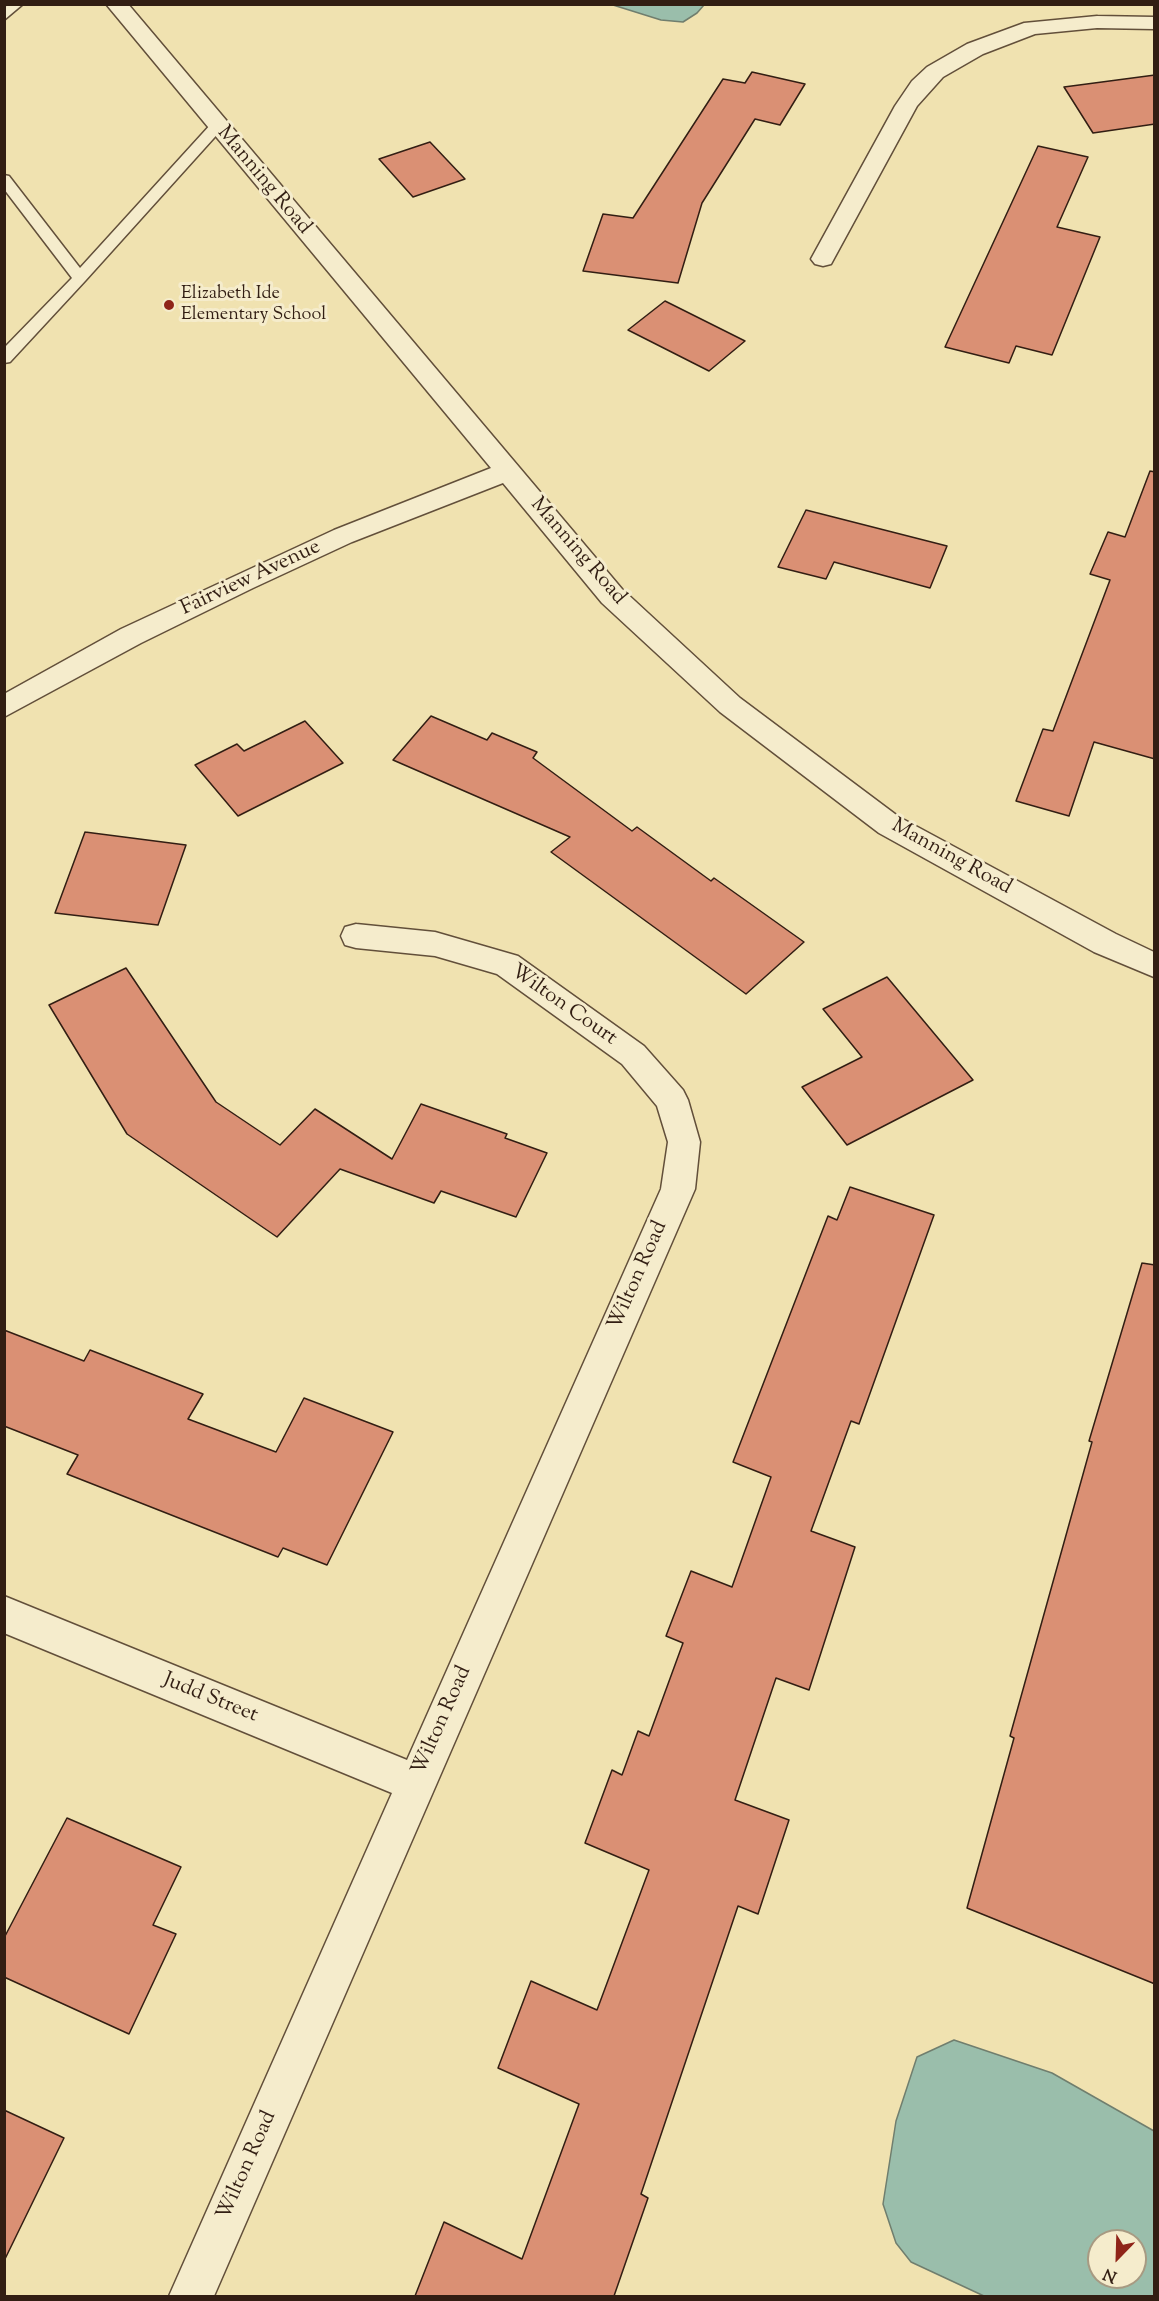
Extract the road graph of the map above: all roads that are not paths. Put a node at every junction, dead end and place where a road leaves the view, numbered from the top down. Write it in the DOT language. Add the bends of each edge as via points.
graph roads {
  1 [pos="17,4"];
  2 [pos="116,4"];
  3 [pos="4,16"];
  4 [pos="1155,23"];
  5 [pos="217,126"];
  6 [pos="4,178"];
  7 [pos="823,259"];
  8 [pos="80,278"];
  9 [pos="4,358"];
  10 [pos="508,471"];
  11 [pos="4,707"];
  12 [pos="356,936"];
  13 [pos="1155,965"];
  14 [pos="684,1142"];
  15 [pos="4,1614"];
  16 [pos="416,1783"];
  17 [pos="191,2296"];
  1 -- 3 [label="lane"];
  2 -- 5 [label="street, Manning Road"];
  4 -- 7 [label="street" via="1097,22 1032,28 952,61 920,86 906,106"];
  5 -- 8 [label="lane"];
  5 -- 10 [label="street, Manning Road"];
  6 -- 8 [label="lane"];
  8 -- 9 [label="lane"];
  10 -- 11 [label="street, Fairview Avenue" via="343,536 243,581 131,636"];
  10 -- 13 [label="street, Manning Road" via="612,596 730,705 889,825 1105,943"];
  12 -- 14 [label="street, Wilton Court" via="435,944 507,965 633,1055 672,1100"];
  14 -- 16 [label="street, Wilton Road" via="678,1189"];
  15 -- 16 [label="street, Judd Street"];
  16 -- 17 [label="street, Wilton Road"];
}
